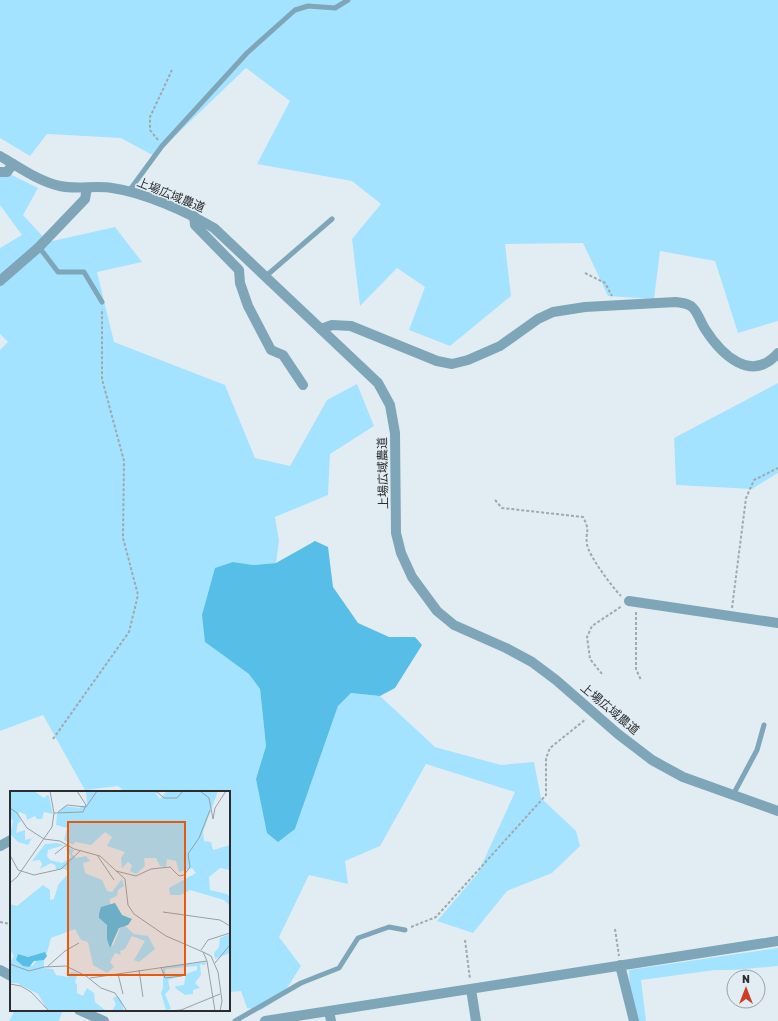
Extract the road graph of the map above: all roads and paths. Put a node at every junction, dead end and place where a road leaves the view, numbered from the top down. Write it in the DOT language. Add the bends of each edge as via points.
graph roads {
  1 [pos="348,0"];
  2 [pos="172,70"];
  3 [pos="162,146"];
  4 [pos="0,156"];
  5 [pos="13,164"];
  6 [pos="0,172"];
  7 [pos="87,188"];
  8 [pos="129,191"];
  9 [pos="194,216"];
  10 [pos="332,219"];
  11 [pos="39,247"];
  12 [pos="585,273"];
  13 [pos="266,276"];
  14 [pos="0,281"];
  15 [pos="102,302"];
  16 [pos="617,306"];
  17 [pos="321,329"];
  18 [pos="778,353"];
  19 [pos="303,385"];
  20 [pos="778,468"];
  21 [pos="495,500"];
  22 [pos="634,602"];
  23 [pos="731,615"];
  24 [pos="778,623"];
  25 [pos="602,674"];
  26 [pos="641,680"];
  27 [pos="594,713"];
  28 [pos="764,725"];
  29 [pos="53,739"];
  30 [pos="733,795"];
  31 [pos="778,811"];
  32 [pos="10,841"];
  33 [pos="0,846"];
  34 [pos="0,922"];
  35 [pos="10,924"];
  36 [pos="615,929"];
  37 [pos="404,930"];
  38 [pos="465,940"];
  39 [pos="778,941"];
  40 [pos="620,965"];
  41 [pos="0,970"];
  42 [pos="10,975"];
  43 [pos="471,989"];
  44 [pos="81,1011"];
  45 [pos="330,1016"];
  46 [pos="104,1021"];
  47 [pos="235,1021"];
  48 [pos="266,1021"];
  49 [pos="476,1021"];
  50 [pos="634,1021"];
  1 -- 3 [label="lane" via="335,8 308,6 295,10 247,53"];
  2 -- 3 [label="path" via="150,117 150,130"];
  3 -- 8 [label="lane"];
  4 -- 5 [label="street, 上場広域農道"];
  5 -- 6 [label="street" via="7,172"];
  5 -- 7 [label="street, 上場広域農道" via="37,178 60,186"];
  7 -- 8 [label="street, 上場広域農道" via="111,187"];
  7 -- 11 [label="street" via="84,198"];
  8 -- 9 [label="street, 上場広域農道"];
  9 -- 13 [label="street, 上場広域農道" via="214,228"];
  9 -- 19 [label="street" via="195,225 239,270 240,283 248,306 272,350 283,355"];
  10 -- 13 [label="lane"];
  11 -- 14 [label="street"];
  11 -- 15 [label="lane" via="58,272 84,272"];
  12 -- 16 [label="path" via="605,283"];
  13 -- 17 [label="street, 上場広域農道"];
  15 -- 29 [label="path" via="102,379 124,461 123,538 138,594 129,632"];
  16 -- 17 [label="street" via="553,312 538,319 500,346 452,364 437,361 351,326 332,325"];
  16 -- 18 [label="street" via="676,302 687,304 693,308 720,349 739,364 750,367 760,365"];
  17 -- 27 [label="street, 上場広域農道" via="378,383 390,406 395,433 396,533 401,553 412,577 436,611 454,625 532,662"];
  20 -- 23 [label="path" via="754,480 746,498"];
  21 -- 22 [label="path" via="502,508 582,518 588,527 587,544 590,553 620,594"];
  22 -- 23 [label="street"];
  22 -- 25 [label="path" via="592,626 587,637 590,659"];
  22 -- 26 [label="path" via="636,668"];
  23 -- 24 [label="street"];
  27 -- 30 [label="street, 上場広域農道" via="652,760 683,777"];
  27 -- 37 [label="path" via="550,748 546,758 546,795 436,917"];
  28 -- 30 [label="lane" via="757,750"];
  30 -- 31 [label="street, 上場広域農道"];
  32 -- 33 [label="street"];
  34 -- 35 [label="path"];
  36 -- 40 [label="path"];
  37 -- 47 [label="lane" via="389,927 358,938 339,968 301,983"];
  38 -- 43 [label="path"];
  39 -- 40 [label="street"];
  40 -- 43 [label="street"];
  40 -- 50 [label="street"];
  41 -- 42 [label="street"];
  43 -- 45 [label="street"];
  43 -- 49 [label="street"];
  44 -- 46 [label="street"];
  45 -- 48 [label="street"];
}
